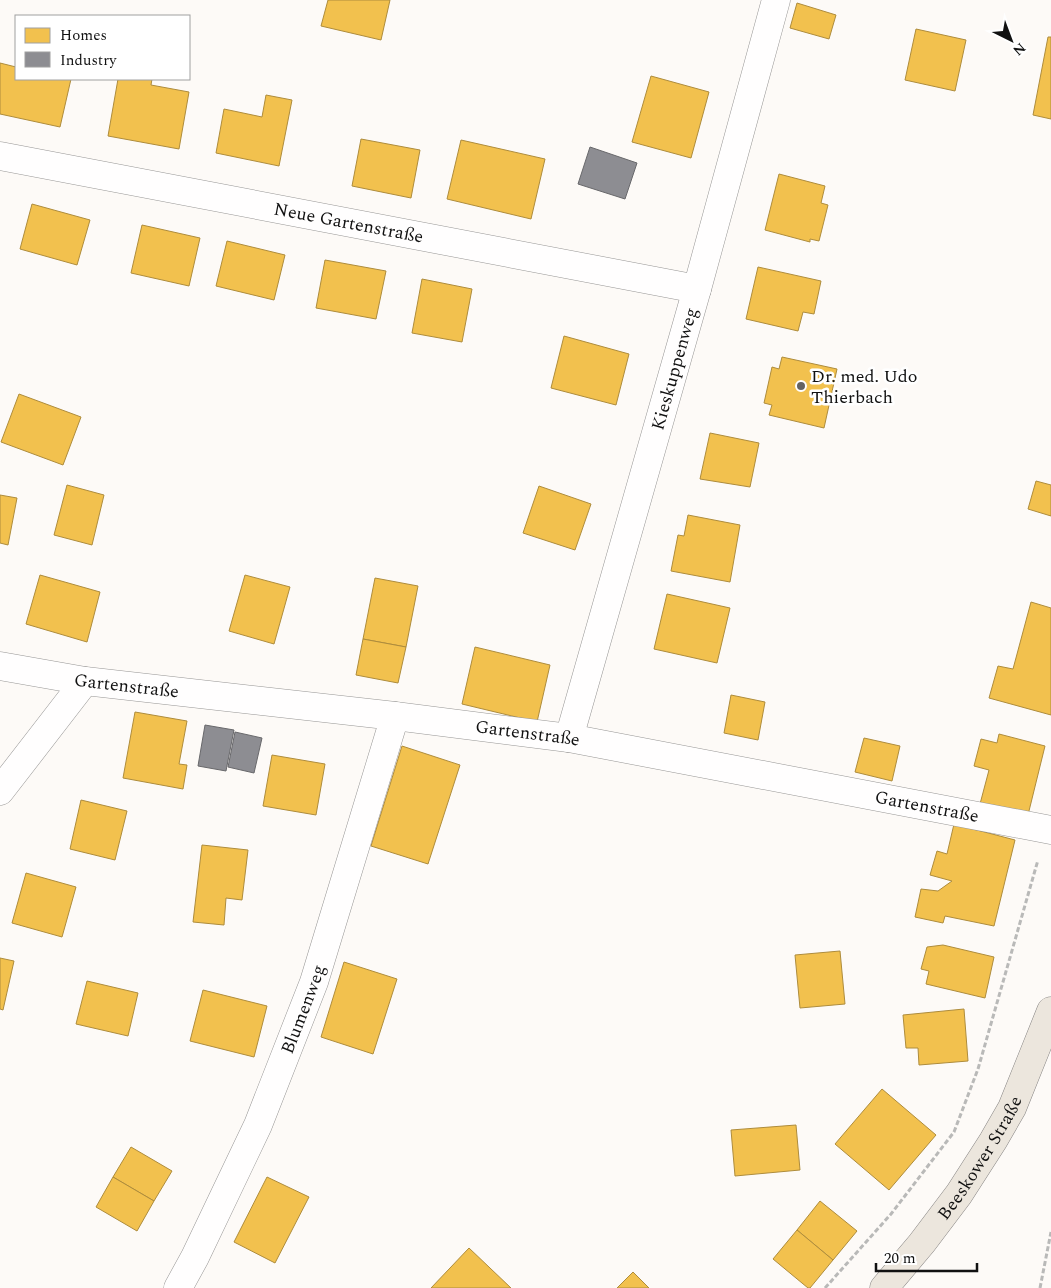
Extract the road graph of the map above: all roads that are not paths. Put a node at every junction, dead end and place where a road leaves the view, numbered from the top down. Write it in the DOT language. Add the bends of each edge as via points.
graph roads {
  1 [pos="776,0"];
  2 [pos="0,156"];
  3 [pos="697,290"];
  4 [pos="0,666"];
  5 [pos="85,681"];
  6 [pos="395,716"];
  7 [pos="569,738"];
  8 [pos="0,791"];
  9 [pos="1049,830"];
  10 [pos="1051,1011"];
  11 [pos="889,1286"];
  12 [pos="178,1288"];
  1 -- 3 [label="street, Kieskuppenweg"];
  2 -- 3 [label="street, Neue Gartenstraße"];
  3 -- 7 [label="street, Kieskuppenweg"];
  4 -- 5 [label="street, Gartenstraße"];
  5 -- 6 [label="street, Gartenstraße"];
  5 -- 8 [label="street"];
  6 -- 7 [label="street, Gartenstraße"];
  6 -- 12 [label="street, Blumenweg" via="314,982 258,1125"];
  7 -- 9 [label="street, Gartenstraße"];
  10 -- 11 [label="main road, Beeskower Straße" via="1012,1108 993,1141 959,1194"];
}
